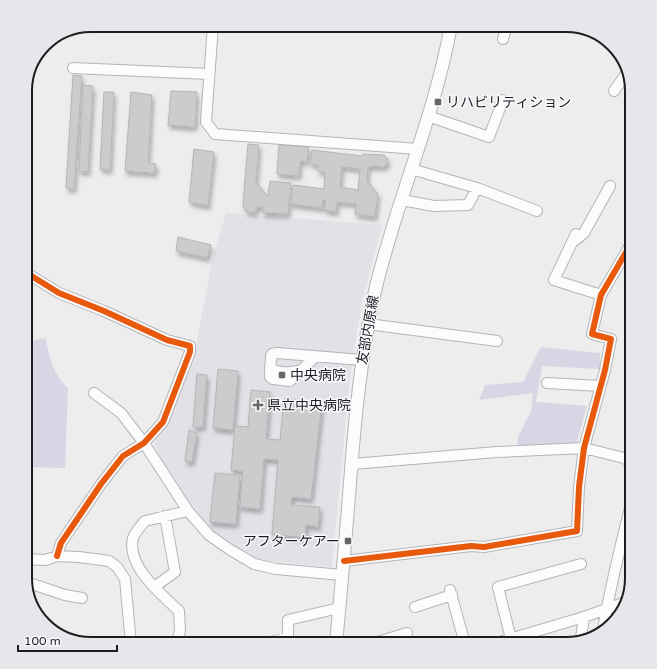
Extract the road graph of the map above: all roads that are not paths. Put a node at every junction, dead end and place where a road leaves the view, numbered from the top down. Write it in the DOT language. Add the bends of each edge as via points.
graph roads {
  1 [pos="212,32"];
  2 [pos="450,32"];
  3 [pos="505,32"];
  4 [pos="503,39"];
  5 [pos="73,68"];
  6 [pos="209,74"];
  7 [pos="623,78"];
  8 [pos="614,91"];
  9 [pos="503,100"];
  10 [pos="428,116"];
  11 [pos="418,149"];
  12 [pos="411,169"];
  13 [pos="610,186"];
  14 [pos="477,188"];
  15 [pos="402,200"];
  16 [pos="537,211"];
  17 [pos="576,234"];
  18 [pos="572,243"];
  19 [pos="625,254"];
  20 [pos="32,277"];
  21 [pos="601,295"];
  22 [pos="368,324"];
  23 [pos="497,341"];
  24 [pos="316,356"];
  25 [pos="362,360"];
  26 [pos="547,383"];
  27 [pos="600,386"];
  28 [pos="94,393"];
  29 [pos="144,443"];
  30 [pos="584,448"];
  31 [pos="625,459"];
  32 [pos="352,464"];
  33 [pos="188,511"];
  34 [pos="165,516"];
  35 [pos="625,534"];
  36 [pos="620,549"];
  37 [pos="625,550"];
  38 [pos="57,556"];
  39 [pos="32,559"];
  40 [pos="344,561"];
  41 [pos="581,564"];
  42 [pos="342,575"];
  43 [pos="144,576"];
  44 [pos="125,579"];
  45 [pos="33,584"];
  46 [pos="154,587"];
  47 [pos="82,598"];
  48 [pos="618,605"];
  49 [pos="414,607"];
  50 [pos="339,608"];
  51 [pos="606,610"];
  52 [pos="584,617"];
  53 [pos="604,623"];
  54 [pos="407,633"];
  55 [pos="581,635"];
  56 [pos="130,637"];
  57 [pos="178,637"];
  58 [pos="288,637"];
  59 [pos="337,637"];
  60 [pos="394,637"];
  61 [pos="463,637"];
  62 [pos="510,637"];
  63 [pos="518,637"];
  1 -- 6 [label="street"];
  2 -- 10 [label="main road, 友部内原線"];
  3 -- 4 [label="street"];
  5 -- 6 [label="street"];
  6 -- 11 [label="street" via="206,122 215,134"];
  7 -- 8 [label="street"];
  9 -- 10 [label="street" via="489,137"];
  10 -- 11 [label="main road, 友部内原線"];
  11 -- 12 [label="main road, 友部内原線"];
  12 -- 14 [label="street"];
  12 -- 15 [label="main road, 友部内原線"];
  13 -- 18 [label="street" via="584,233"];
  14 -- 15 [label="street" via="468,204 434,206"];
  14 -- 16 [label="street"];
  15 -- 22 [label="main road, 友部内原線" via="383,260"];
  17 -- 18 [label="street"];
  18 -- 21 [label="street" via="554,280"];
  19 -- 21 [label="street"];
  20 -- 29 [label="street" via="59,294 104,310 167,340 190,346 190,352 163,422"];
  21 -- 27 [label="street" via="592,334 611,339"];
  22 -- 23 [label="street"];
  22 -- 25 [label="main road, 友部内原線"];
  24 -- 24 [label="street" via="301,370 274,371 270,367 271,356 274,353"];
  24 -- 25 [label="street"];
  25 -- 32 [label="main road, 友部内原線"];
  26 -- 27 [label="street"];
  27 -- 30 [label="street"];
  28 -- 29 [label="street" via="121,413"];
  29 -- 33 [label="street"];
  29 -- 38 [label="street" via="123,456 101,484 61,544"];
  30 -- 31 [label="street"];
  30 -- 32 [label="street"];
  30 -- 40 [label="street" via="577,531 484,547 471,546"];
  32 -- 40 [label="main road, 友部内原線"];
  33 -- 34 [label="street"];
  33 -- 42 [label="street" via="209,535 254,564 276,569"];
  34 -- 43 [label="street" via="145,521 134,536 132,546"];
  34 -- 46 [label="street" via="175,572"];
  35 -- 36 [label="street"];
  36 -- 37 [label="street"];
  36 -- 51 [label="street"];
  38 -- 39 [label="street" via="45,560"];
  38 -- 44 [label="street" via="109,561"];
  40 -- 42 [label="main road, 友部内原線"];
  41 -- 62 [label="street" via="498,587"];
  42 -- 50 [label="main road, 友部内原線"];
  43 -- 44 [label="street"];
  43 -- 46 [label="street"];
  44 -- 56 [label="street"];
  45 -- 47 [label="street"];
  46 -- 57 [label="street" via="179,611"];
  48 -- 51 [label="street"];
  49 -- 61 [label="street" via="451,592"];
  50 -- 58 [label="street" via="288,620"];
  50 -- 59 [label="main road, 友部内原線"];
  51 -- 52 [label="street"];
  51 -- 53 [label="street"];
  52 -- 55 [label="street"];
  52 -- 63 [label="street"];
  54 -- 60 [label="street"];
}
